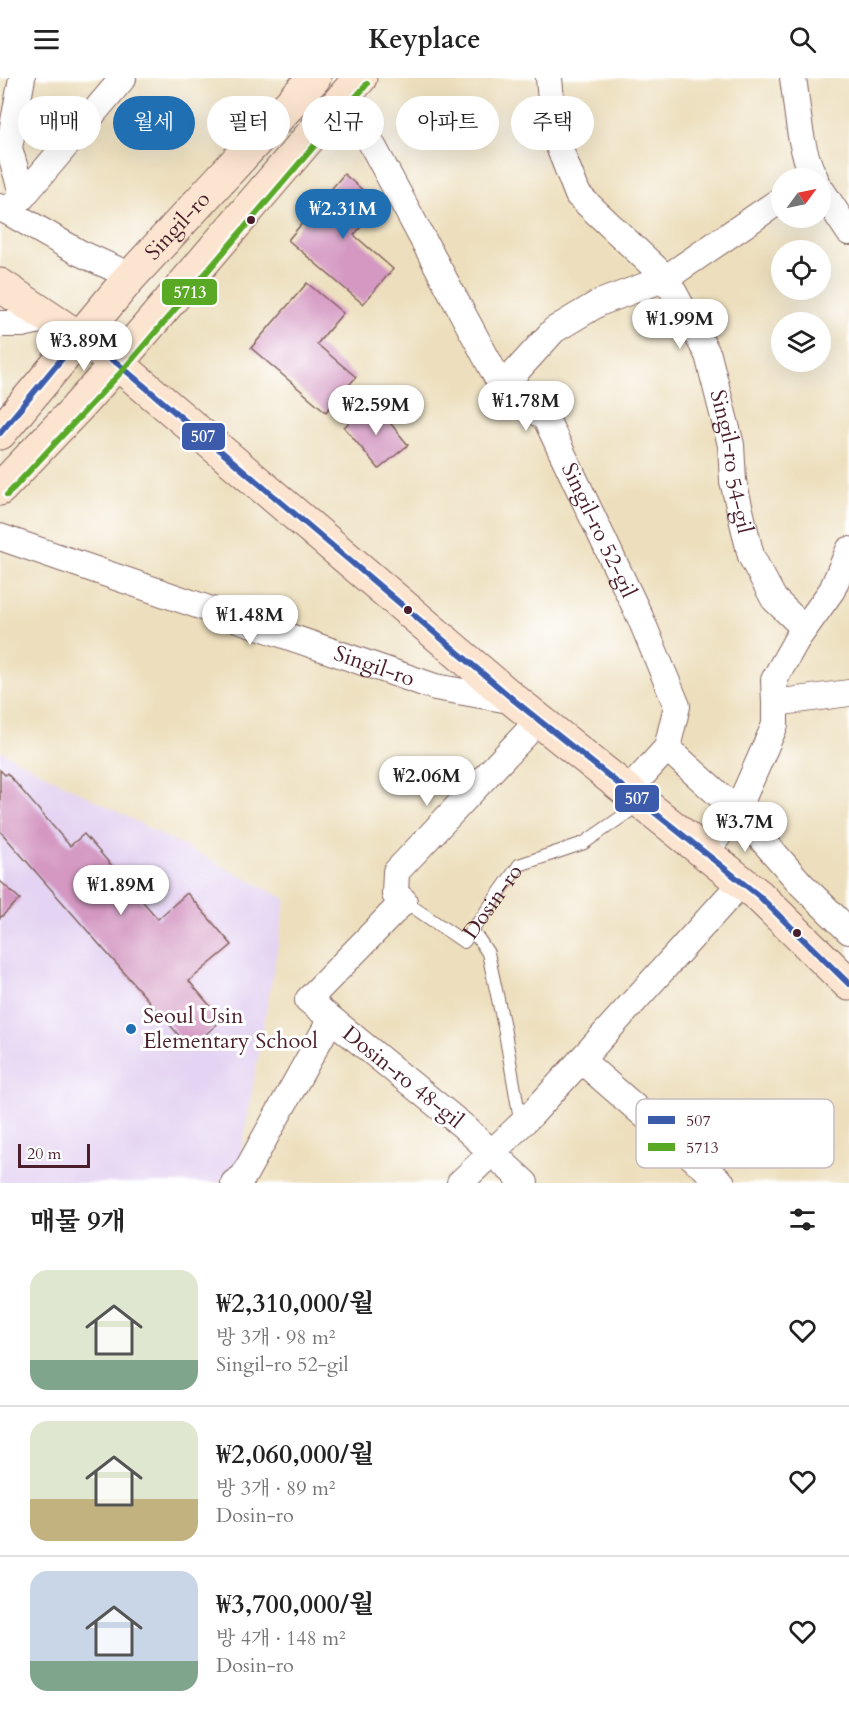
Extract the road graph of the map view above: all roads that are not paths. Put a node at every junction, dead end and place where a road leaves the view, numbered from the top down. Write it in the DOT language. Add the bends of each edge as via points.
graph roads {
  1 [pos="22,78"];
  2 [pos="123,78"];
  3 [pos="314,78"];
  4 [pos="549,78"];
  5 [pos="793,78"];
  6 [pos="352,86"];
  7 [pos="811,168"];
  8 [pos="831,204"];
  9 [pos="10,205"];
  10 [pos="771,206"];
  11 [pos="849,232"];
  12 [pos="131,276"];
  13 [pos="666,278"];
  14 [pos="0,285"];
  15 [pos="49,318"];
  16 [pos="0,324"];
  17 [pos="79,338"];
  18 [pos="117,363"];
  19 [pos="502,387"];
  20 [pos="0,433"];
  21 [pos="0,489"];
  22 [pos="0,537"];
  23 [pos="849,550"];
  24 [pos="804,628"];
  25 [pos="849,693"];
  26 [pos="774,703"];
  27 [pos="527,710"];
  28 [pos="666,748"];
  29 [pos="635,797"];
  30 [pos="737,811"];
  31 [pos="705,853"];
  32 [pos="742,882"];
  33 [pos="404,901"];
  34 [pos="849,931"];
  35 [pos="470,933"];
  36 [pos="849,984"];
  37 [pos="331,1019"];
  38 [pos="581,1060"];
  39 [pos="636,1108"];
  40 [pos="521,1125"];
  41 [pos="491,1153"];
  42 [pos="705,1168"];
  43 [pos="243,1181"];
  44 [pos="460,1183"];
  45 [pos="525,1183"];
  46 [pos="722,1183"];
  1 -- 9 [label="street" via="9,148"];
  2 -- 9 [label="street"];
  3 -- 12 [label="main road, Singil-ro"];
  4 -- 13 [label="street, Singil-ro 54-gil" via="554,134 578,195"];
  5 -- 7 [label="street"];
  6 -- 18 [label="main road, Singil-ro"];
  6 -- 19 [label="street, Singil-ro 52-gil"];
  8 -- 11 [label="street"];
  9 -- 12 [label="street" via="78,252"];
  10 -- 13 [label="street"];
  12 -- 17 [label="main road, Singil-ro"];
  13 -- 19 [label="street" via="599,303 554,330"];
  13 -- 24 [label="street, Singil-ro 54-gil" via="708,356 731,445 733,481 751,556 774,599"];
  14 -- 15 [label="main road"];
  15 -- 16 [label="street"];
  15 -- 17 [label="main road"];
  17 -- 18 [label="main road"];
  17 -- 20 [label="main road, Singil-ro"];
  18 -- 21 [label="main road, Singil-ro"];
  18 -- 27 [label="main road"];
  19 -- 28 [label="street, Singil-ro 52-gil" via="546,420 640,617 677,706"];
  22 -- 27 [label="street, Singil-ro" via="435,687"];
  23 -- 24 [label="street" via="832,591"];
  24 -- 26 [label="street" via="774,680"];
  25 -- 26 [label="street"];
  26 -- 30 [label="street" via="774,725"];
  27 -- 29 [label="main road"];
  27 -- 33 [label="street" via="396,872 395,894"];
  28 -- 29 [label="street, Singil-ro 52-gil"];
  28 -- 30 [label="street"];
  29 -- 31 [label="main road"];
  29 -- 35 [label="lane, Dosin-ro" via="584,843 519,865"];
  30 -- 31 [label="street"];
  30 -- 34 [label="street"];
  31 -- 32 [label="main road"];
  32 -- 36 [label="main road"];
  32 -- 38 [label="street"];
  33 -- 35 [label="lane, Dosin-ro" via="464,942"];
  33 -- 37 [label="street, Dosin-ro 48-gil" via="308,1000"];
  35 -- 40 [label="lane" via="488,953"];
  37 -- 41 [label="street, Dosin-ro 48-gil"];
  37 -- 43 [label="street"];
  38 -- 39 [label="street"];
  38 -- 40 [label="street"];
  40 -- 41 [label="street"];
  41 -- 44 [label="street"];
  41 -- 45 [label="street, Dosin-ro 48-gil"];
  42 -- 46 [label="street"];
}
